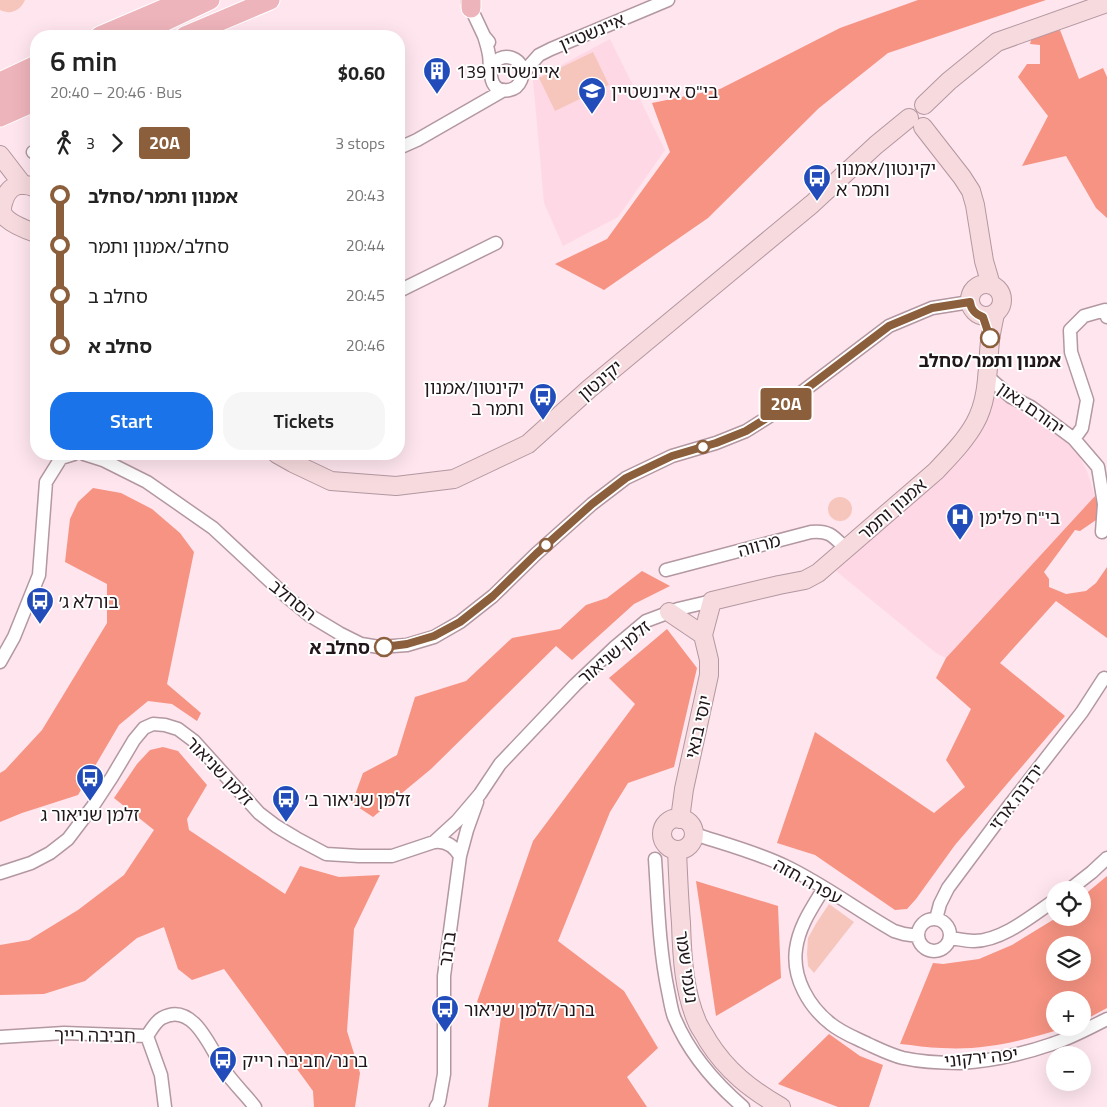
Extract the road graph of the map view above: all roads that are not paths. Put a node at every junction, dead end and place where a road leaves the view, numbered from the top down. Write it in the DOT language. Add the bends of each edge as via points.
graph roads {
  1 [pos="186,0"];
  2 [pos="210,0"];
  3 [pos="270,0"];
  4 [pos="668,0"];
  5 [pos="470,3"];
  6 [pos="1107,3"];
  7 [pos="114,30"];
  8 [pos="147,30"];
  9 [pos="199,30"];
  10 [pos="484,36"];
  11 [pos="505,57"];
  12 [pos="30,67"];
  13 [pos="523,73"];
  14 [pos="491,75"];
  15 [pos="0,82"];
  16 [pos="30,86"];
  17 [pos="504,90"];
  18 [pos="0,100"];
  19 [pos="30,104"];
  20 [pos="471,109"];
  21 [pos="0,117"];
  22 [pos="922,118"];
  23 [pos="405,145"];
  24 [pos="0,155"];
  25 [pos="12,190"];
  26 [pos="2,216"];
  27 [pos="30,231"];
  28 [pos="496,243"];
  29 [pos="984,286"];
  30 [pos="405,288"];
  31 [pos="970,302"];
  32 [pos="989,315"];
  33 [pos="1107,317"];
  34 [pos="988,377"];
  35 [pos="1074,439"];
  36 [pos="60,460"];
  37 [pos="103,460"];
  38 [pos="287,460"];
  39 [pos="1102,532"];
  40 [pos="846,549"];
  41 [pos="666,570"];
  42 [pos="712,601"];
  43 [pos="669,612"];
  44 [pos="703,636"];
  45 [pos="0,662"];
  46 [pos="1104,678"];
  47 [pos="480,794"];
  48 [pos="680,819"];
  49 [pos="694,834"];
  50 [pos="434,842"];
  51 [pos="677,850"];
  52 [pos="460,856"];
  53 [pos="1107,858"];
  54 [pos="655,859"];
  55 [pos="0,872"];
  56 [pos="1080,881"];
  57 [pos="824,888"];
  58 [pos="1046,906"];
  59 [pos="936,919"];
  60 [pos="918,936"];
  61 [pos="950,938"];
  62 [pos="1107,1018"];
  63 [pos="147,1036"];
  64 [pos="0,1037"];
  65 [pos="166,1107"];
  66 [pos="255,1107"];
  67 [pos="436,1107"];
  68 [pos="743,1107"];
  69 [pos="780,1107"];
  1 -- 7 [label="main road"];
  2 -- 8 [label="main road"];
  3 -- 9 [label="main road"];
  4 -- 13 [label="street, איינשטיין" via="551,49 540,55"];
  5 -- 10 [label="street"];
  6 -- 22 [label="street" via="997,42 949,81"];
  10 -- 11 [label="street"];
  10 -- 14 [label="street"];
  11 -- 13 [label="street" via="515,59"];
  11 -- 14 [label="street" via="496,60"];
  12 -- 15 [label="main road"];
  13 -- 17 [label="street" via="515,87"];
  14 -- 17 [label="street" via="494,85"];
  14 -- 20 [label="street" via="484,94"];
  16 -- 18 [label="main road"];
  17 -- 20 [label="street"];
  19 -- 21 [label="main road"];
  20 -- 23 [label="street"];
  22 -- 29 [label="street" via="971,191 984,261"];
  22 -- 38 [label="street, יקינטון" via="876,145 812,204 589,389 528,444 454,479 396,486 331,481"];
  24 -- 25 [label="street"];
  25 -- 26 [label="street" via="2,209"];
  26 -- 27 [label="street"];
  28 -- 30 [label="street"];
  29 -- 31 [label="street" via="972,292"];
  29 -- 32 [label="street" via="996,288 1001,296 1001,306"];
  31 -- 32 [label="street" via="976,314"];
  31 -- 37 [label="street, הסחלב" via="932,308 889,326 746,431 672,456 626,478 592,504 493,596 460,622 434,636 407,644 379,647 361,644 309,615 213,528 147,482"];
  32 -- 34 [label="street, אמנון ותמר"];
  33 -- 35 [label="street, יהורם גאון" via="1105,310 1084,316 1070,330 1071,352 1087,400 1082,428"];
  34 -- 35 [label="street, יהורם גאון" via="1011,397 1031,407"];
  34 -- 40 [label="street, אמנון ותמר" via="975,422 953,453"];
  35 -- 39 [label="street, יהורם גאון" via="1098,467 1104,504"];
  36 -- 45 [label="street" via="46,482 39,575 14,637"];
  40 -- 41 [label="street, מרווה" via="831,535 822,531 811,532"];
  40 -- 42 [label="street, אמנון ותמר" via="805,580"];
  42 -- 43 [label="street, זלמן שניאור"];
  42 -- 44 [label="street, יוסי בנאי"];
  43 -- 44 [label="street"];
  43 -- 47 [label="street, זלמן שניאור" via="646,621 574,685 500,764"];
  44 -- 48 [label="street, יוסי בנאי" via="709,675"];
  46 -- 59 [label="street, ירדנה ארזי" via="1082,712 948,888"];
  47 -- 50 [label="street, זלמן שניאור"];
  47 -- 52 [label="street, ברנר"];
  48 -- 49 [label="street" via="692,826"];
  48 -- 51 [label="street" via="670,820 663,833 664,843"];
  49 -- 51 [label="street" via="687,848"];
  49 -- 57 [label="street, עפרה חזה" via="783,865"];
  50 -- 52 [label="street" via="446,842"];
  50 -- 55 [label="street, זלמן שניאור" via="392,856 326,854 259,813 194,740 178,729 153,724 144,728 134,740 112,778 68,839 31,863"];
  51 -- 69 [label="street, נעמי שמר" via="682,942 690,1004 699,1026 729,1068 751,1088"];
  52 -- 67 [label="street, ברנר" via="444,976 444,1074"];
  53 -- 56 [label="street"];
  54 -- 68 [label="street" via="660,938 674,1015 699,1063"];
  57 -- 60 [label="street, עפרה חזה" via="894,931"];
  57 -- 62 [label="street, יפה ירקוני" via="798,936 795,951 797,973 802,990 831,1024 869,1045 903,1058 928,1062 990,1059 1053,1044"];
  58 -- 61 [label="street" via="992,938 975,941"];
  59 -- 60 [label="street" via="925,922"];
  59 -- 61 [label="street" via="948,928"];
  60 -- 61 [label="street" via="922,946 930,951 941,950"];
  63 -- 64 [label="street, חביבה רייך" via="64,1033"];
  63 -- 65 [label="street, חביבה רייך" via="161,1075"];
  63 -- 66 [label="street" via="160,1018 174,1014 185,1017 197,1026 225,1071"];
}
